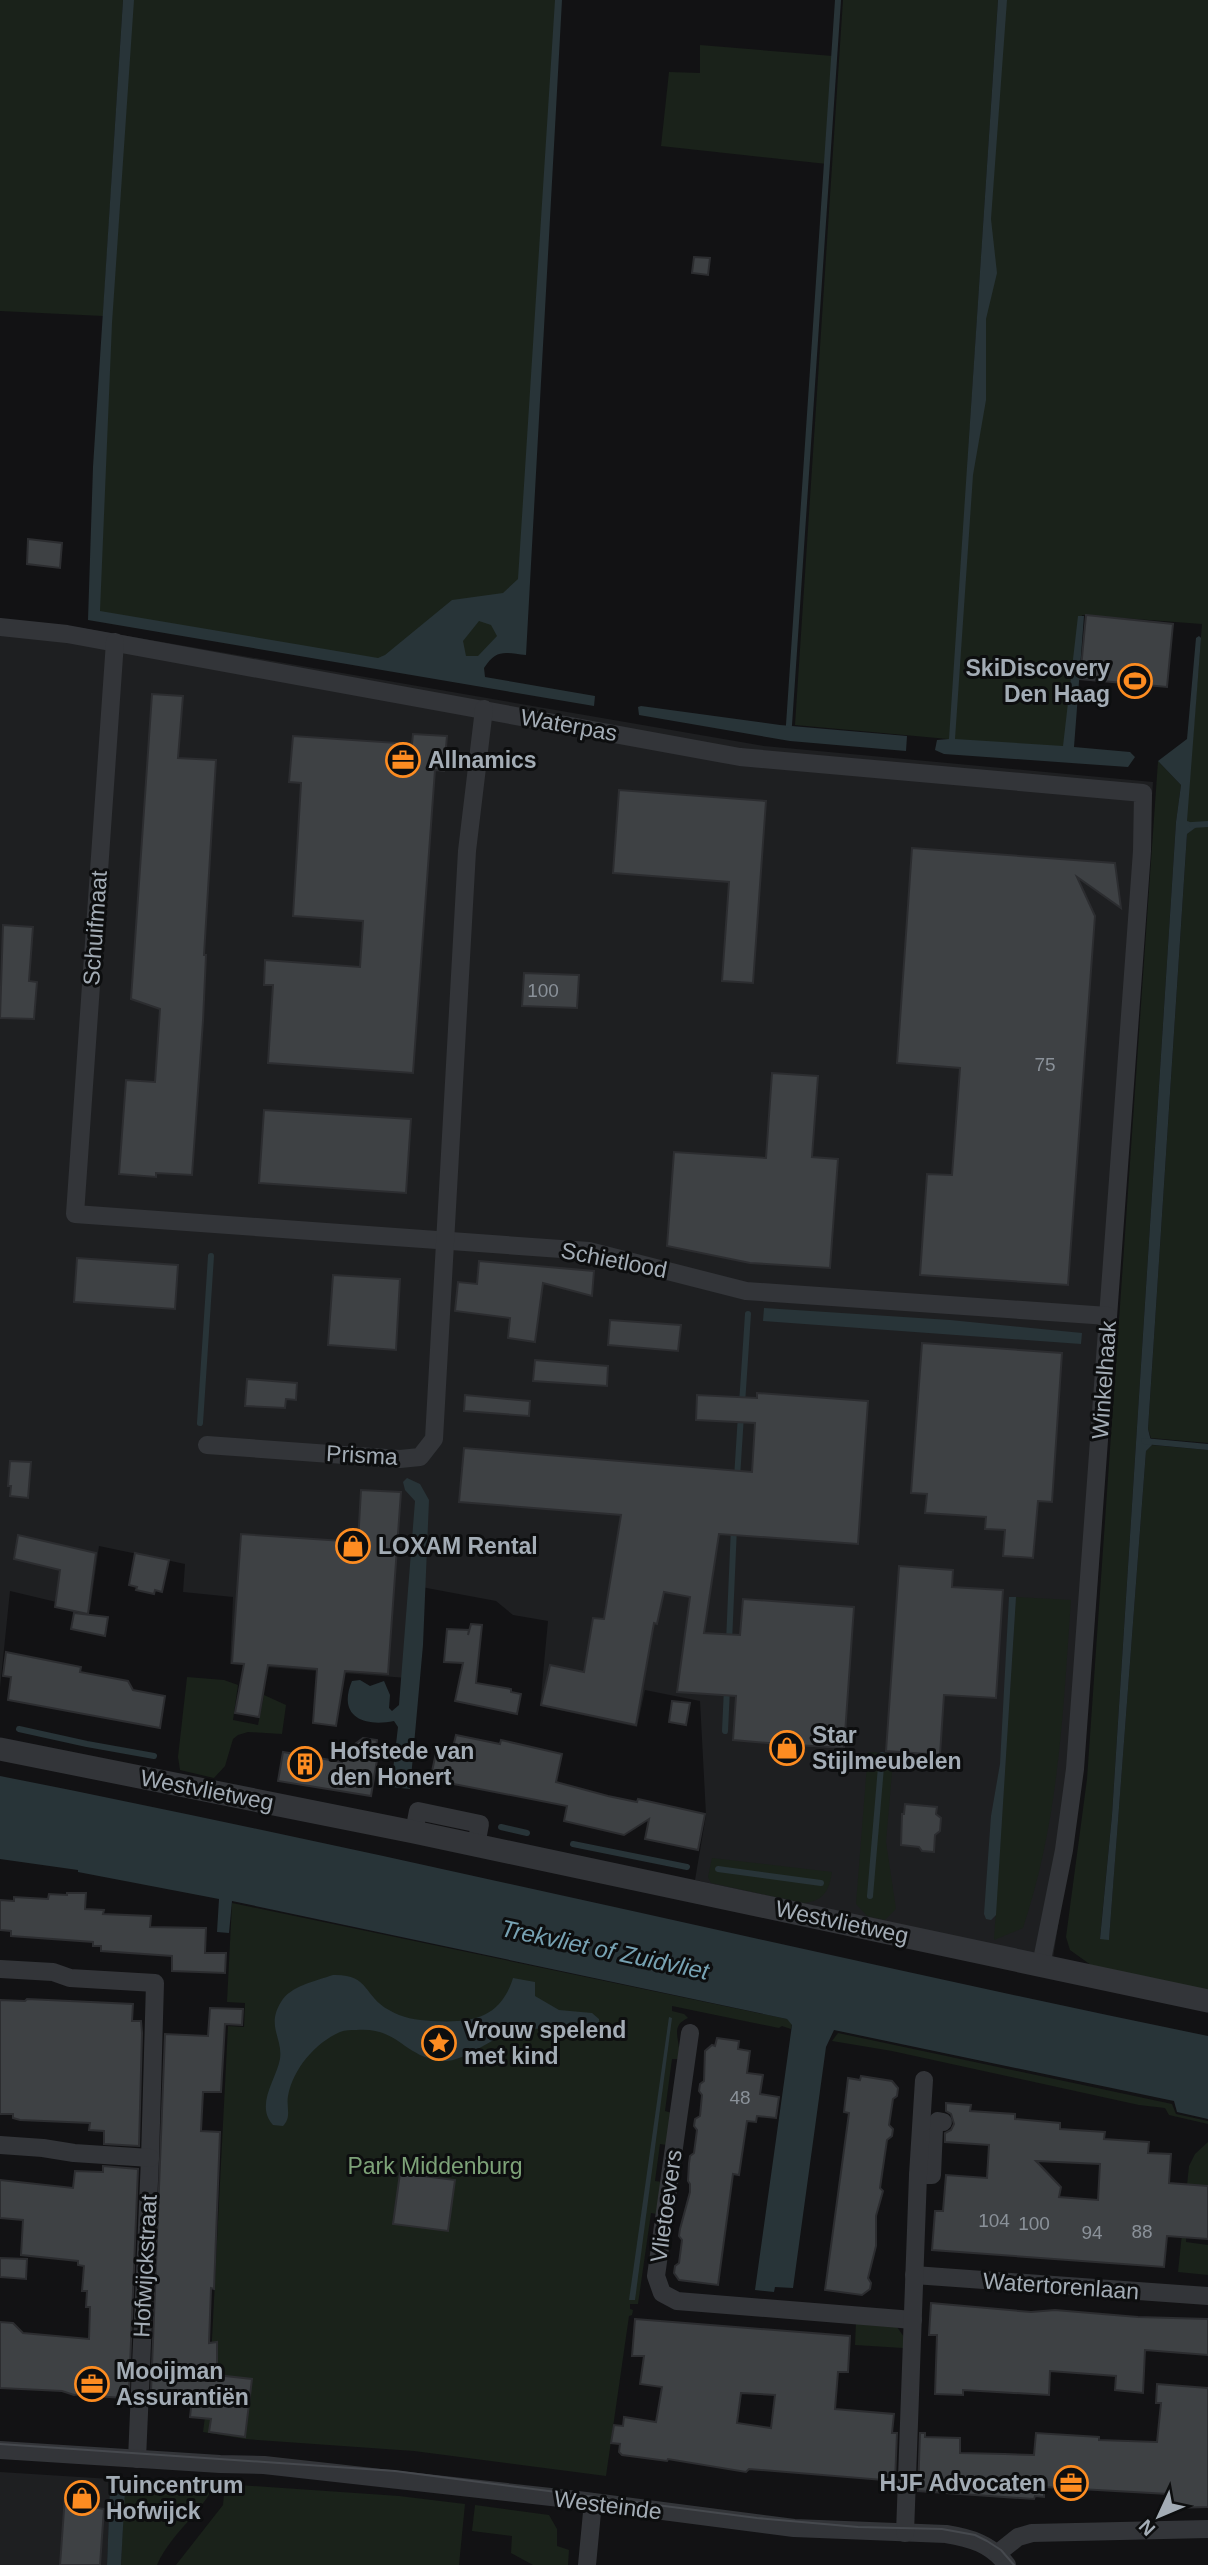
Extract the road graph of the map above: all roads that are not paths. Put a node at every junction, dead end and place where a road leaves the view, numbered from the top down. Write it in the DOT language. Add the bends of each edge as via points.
graph roads {
  1 [pos="0,627"];
  2 [pos="115,642"];
  3 [pos="484,709"];
  4 [pos="1143,793"];
  5 [pos="75,1214"];
  6 [pos="446,1239"];
  7 [pos="1108,1316"];
  8 [pos="207,1444"];
  9 [pos="0,1749"];
  10 [pos="1041,1965"];
  11 [pos="0,1969"];
  12 [pos="1208,2001"];
  13 [pos="690,2033"];
  14 [pos="924,2080"];
  15 [pos="943,2122"];
  16 [pos="0,2145"];
  17 [pos="150,2158"];
  18 [pos="918,2175"];
  19 [pos="914,2275"];
  20 [pos="1208,2296"];
  21 [pos="913,2320"];
  22 [pos="0,2450"];
  23 [pos="137,2459"];
  24 [pos="593,2502"];
  25 [pos="1208,2529"];
  26 [pos="905,2533"];
  27 [pos="1002,2559"];
  28 [pos="587,2565"];
  1 -- 2 [label="street, Waterpas"];
  2 -- 3 [label="street, Waterpas"];
  2 -- 5 [label="street, Schuifmaat"];
  3 -- 4 [label="street, Waterpas" via="740,757"];
  3 -- 6 [label="street" via="467,851"];
  4 -- 7 [label="street, Winkelhaak"];
  5 -- 6 [label="street, Schietlood"];
  6 -- 7 [label="street, Schietlood" via="589,1251 746,1291"];
  6 -- 8 [label="street, Prisma" via="434,1439 420,1457"];
  7 -- 10 [label="street, Winkelhaak" via="1075,1769"];
  9 -- 10 [label="street, Westvlietweg"];
  10 -- 12 [label="street, Westvlietweg"];
  11 -- 17 [label="street, Hofwijckstraat" via="155,1983"];
  13 -- 21 [label="street, Vlietoevers" via="656,2276 662,2293 677,2301"];
  14 -- 18 [label="street"];
  15 -- 18 [label="street" via="938,2121 934,2128 932,2175"];
  16 -- 17 [label="street"];
  17 -- 23 [label="street, Hofwijckstraat"];
  18 -- 19 [label="street"];
  19 -- 20 [label="street, Watertorenlaan"];
  19 -- 21 [label="street"];
  21 -- 26 [label="street"];
  22 -- 23 [label="street, Westeinde"];
  23 -- 24 [label="street, Westeinde" via="264,2465"];
  24 -- 26 [label="street, Westeinde" via="794,2528"];
  24 -- 28 [label="street"];
  25 -- 27 [label="street, Westeinde" via="1032,2533 1018,2537"];
  26 -- 27 [label="street, Westeinde" via="969,2538"];
}
